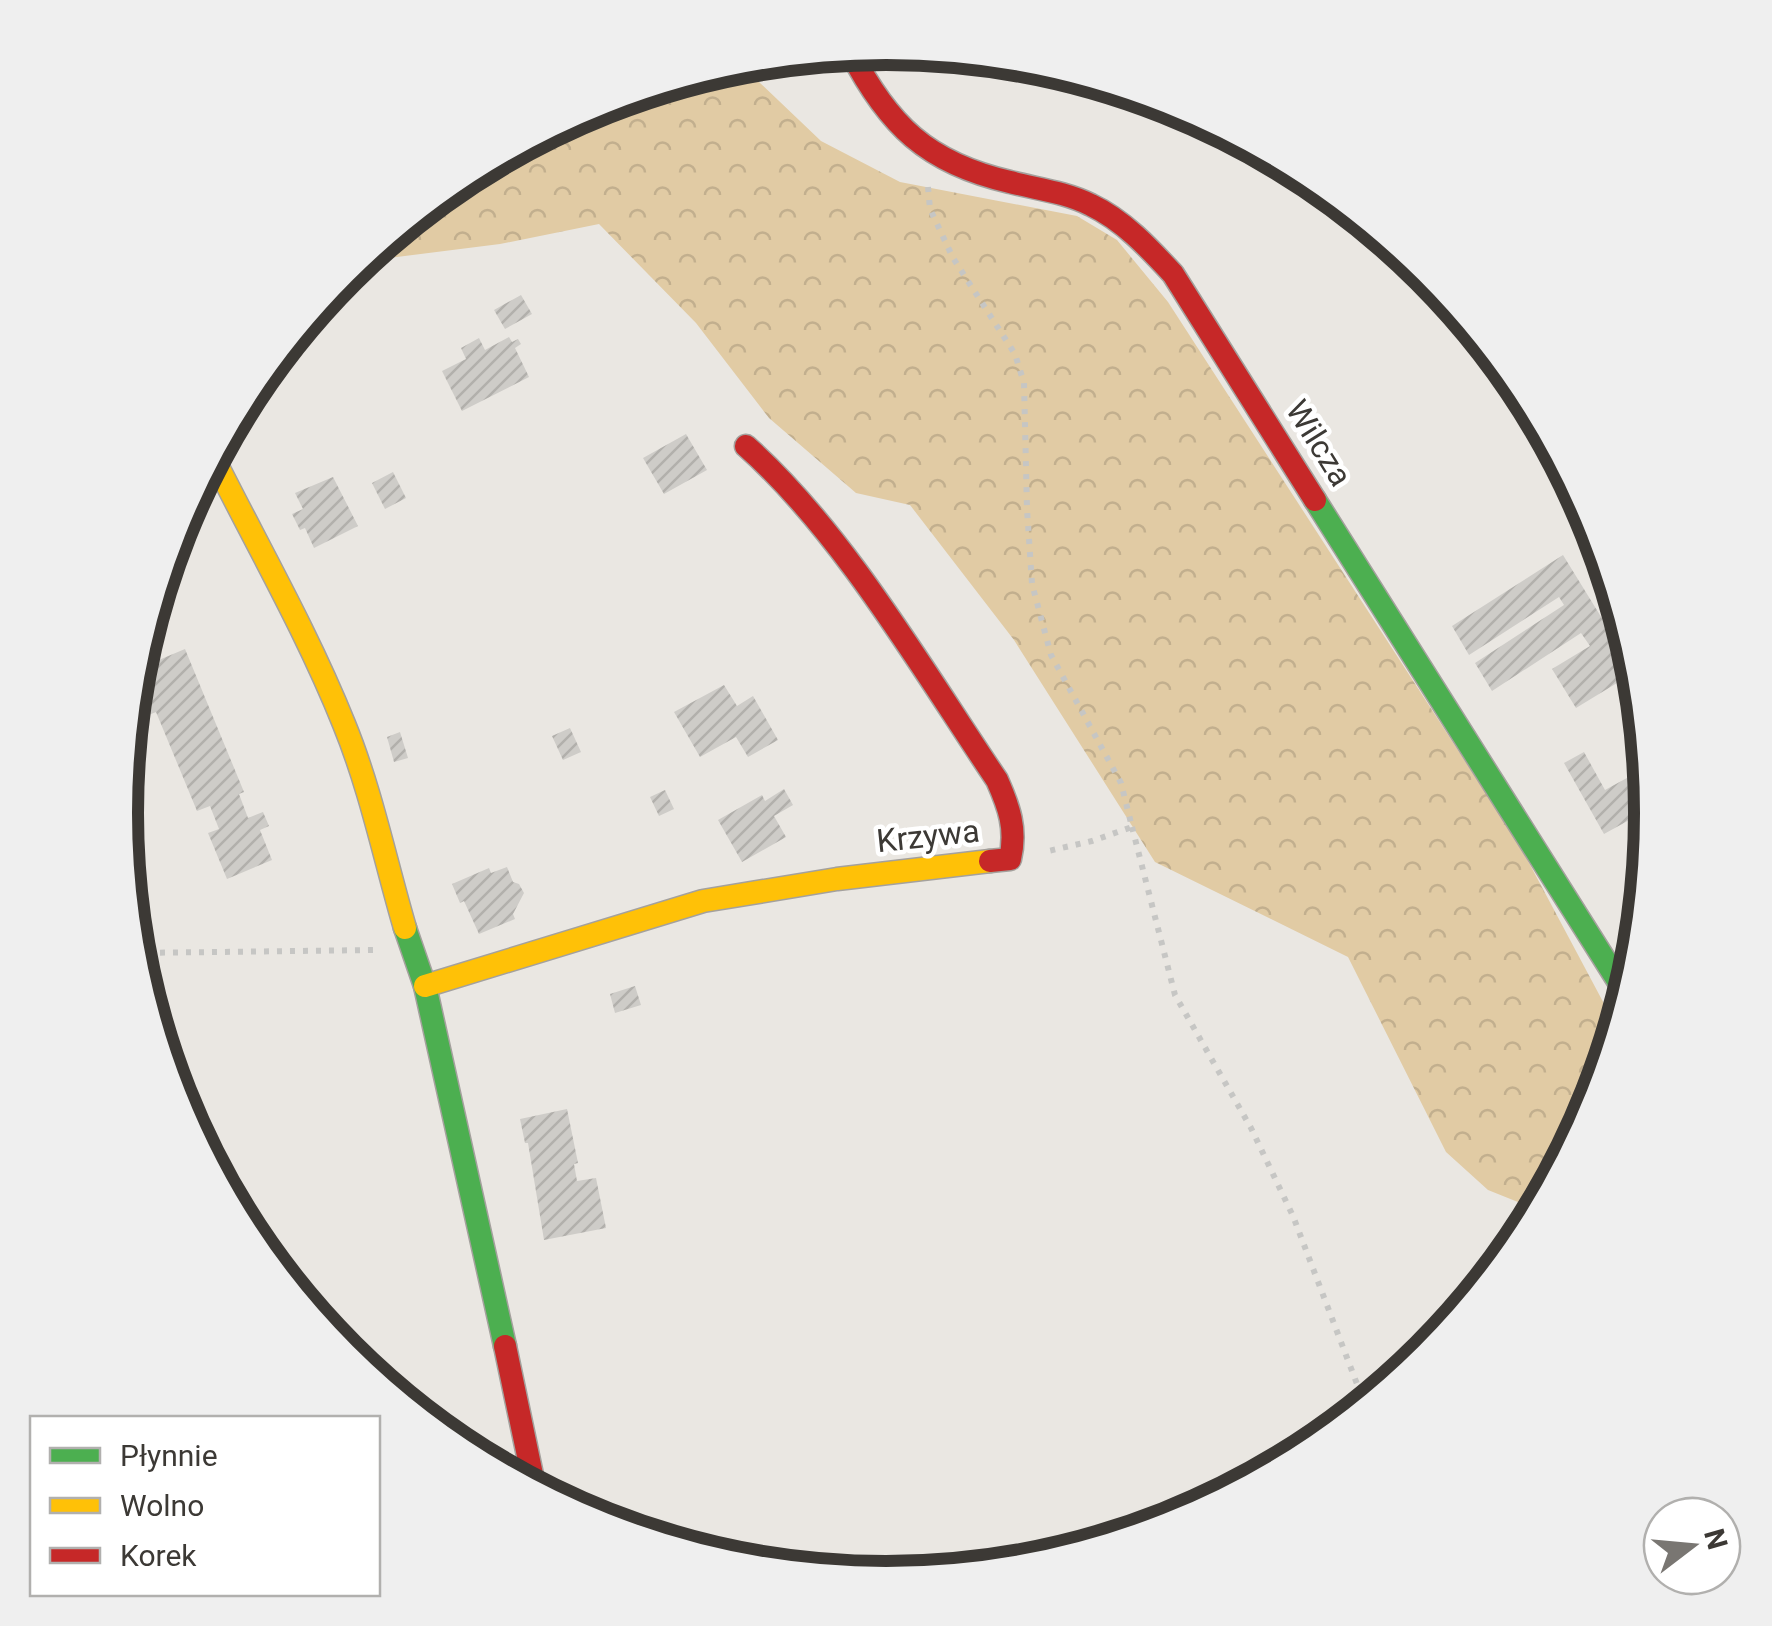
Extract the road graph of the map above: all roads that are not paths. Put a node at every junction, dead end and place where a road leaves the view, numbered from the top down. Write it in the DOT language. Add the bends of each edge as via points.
graph roads {
  1 [pos="859,66"];
  2 [pos="746,446"];
  3 [pos="220,472"];
  4 [pos="1616,977"];
  5 [pos="425,986"];
  6 [pos="531,1471"];
  1 -- 4 [label="street, Wilcza" via="888,118 925,151 980,175 1095,206 1138,236 1173,274"];
  2 -- 5 [label="street, Krzywa" via="807,510 882,607 997,780 1016,836 1010,859 703,901"];
  3 -- 5 [label="street" via="344,724"];
  5 -- 6 [label="street"];
}
